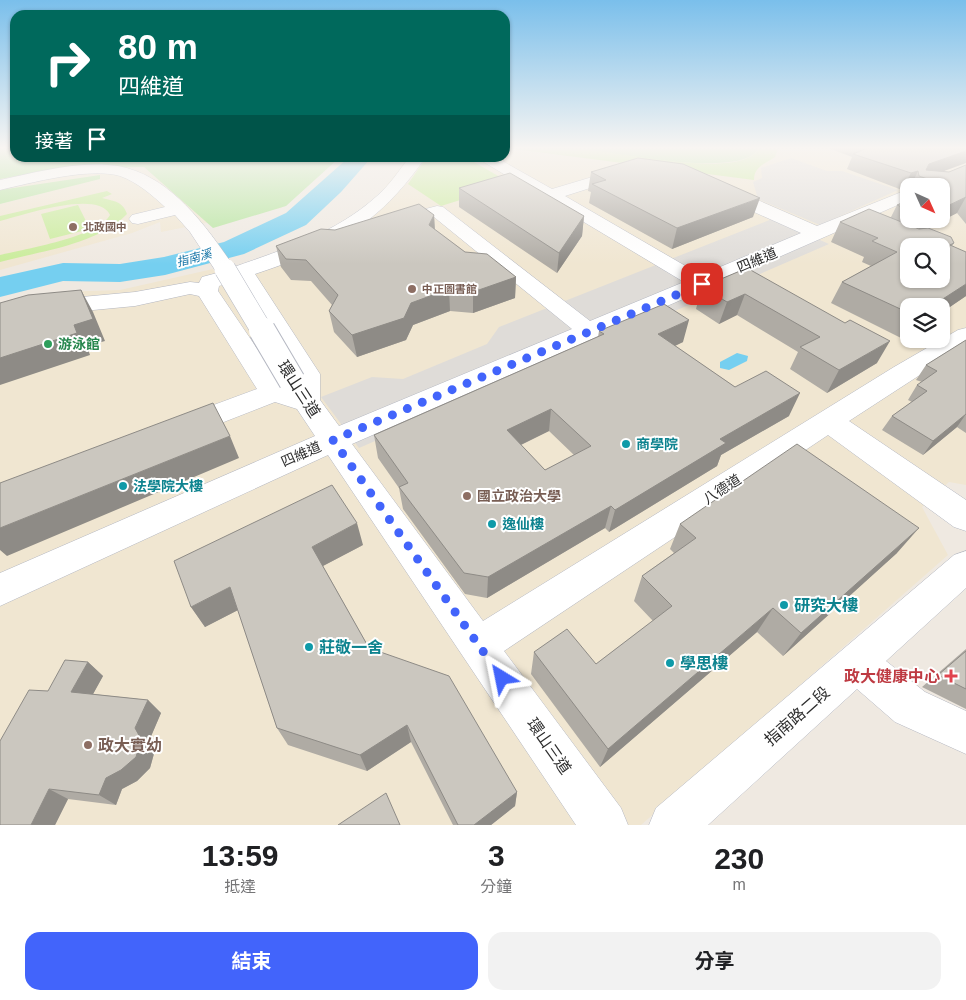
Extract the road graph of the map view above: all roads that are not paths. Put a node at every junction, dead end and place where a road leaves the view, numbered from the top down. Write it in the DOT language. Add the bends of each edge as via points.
graph roads {
  1 [pos="148,186"];
  2 [pos="394,186"];
  3 [pos="538,186"];
  4 [pos="576,186"];
  5 [pos="710,186"];
  6 [pos="551,194"];
  7 [pos="900,198"];
  8 [pos="181,213"];
  9 [pos="855,218"];
  10 [pos="138,219"];
  11 [pos="880,229"];
  12 [pos="345,230"];
  13 [pos="818,234"];
  14 [pos="222,278"];
  15 [pos="702,284"];
  16 [pos="0,319"];
  17 [pos="590,331"];
  18 [pos="966,335"];
  19 [pos="291,392"];
  20 [pos="828,421"];
  21 [pos="156,437"];
  22 [pos="333,440"];
  23 [pos="966,518"];
  24 [pos="966,566"];
  25 [pos="0,590"];
  26 [pos="479,645"];
  27 [pos="856,663"];
  28 [pos="966,733"];
  29 [pos="604,825"];
  30 [pos="673,825"];
  1 -- 8 [label="street"];
  2 -- 12 [label="street" via="384,199"];
  3 -- 6 [label="street"];
  4 -- 6 [label="street"];
  5 -- 13 [label="street"];
  6 -- 15 [label="street"];
  7 -- 9 [label="street, 四維道"];
  8 -- 10 [label="street"];
  8 -- 14 [label="street" via="197,228"];
  9 -- 11 [label="street"];
  9 -- 13 [label="street, 四維道"];
  12 -- 14 [label="street"];
  12 -- 17 [label="street" via="365,232 436,211"];
  13 -- 15 [label="street, 四維道"];
  14 -- 16 [label="street" via="135,299 39,308"];
  14 -- 19 [label="street, 環山三道"];
  14 -- 19 [label="street" via="307,374"];
  15 -- 17 [label="street, 四維道"];
  17 -- 22 [label="street, 四維道"];
  18 -- 20 [label="street, 八德道"];
  19 -- 21 [label="street"];
  19 -- 22 [label="street, 環山三道"];
  20 -- 23 [label="street"];
  20 -- 26 [label="street, 八德道"];
  22 -- 25 [label="street, 四維道"];
  22 -- 26 [label="street, 環山三道"];
  24 -- 27 [label="street, 指南路二段"];
  26 -- 29 [label="street, 環山三道"];
  27 -- 28 [label="street" via="910,707"];
  27 -- 30 [label="street, 指南路二段"];
}
